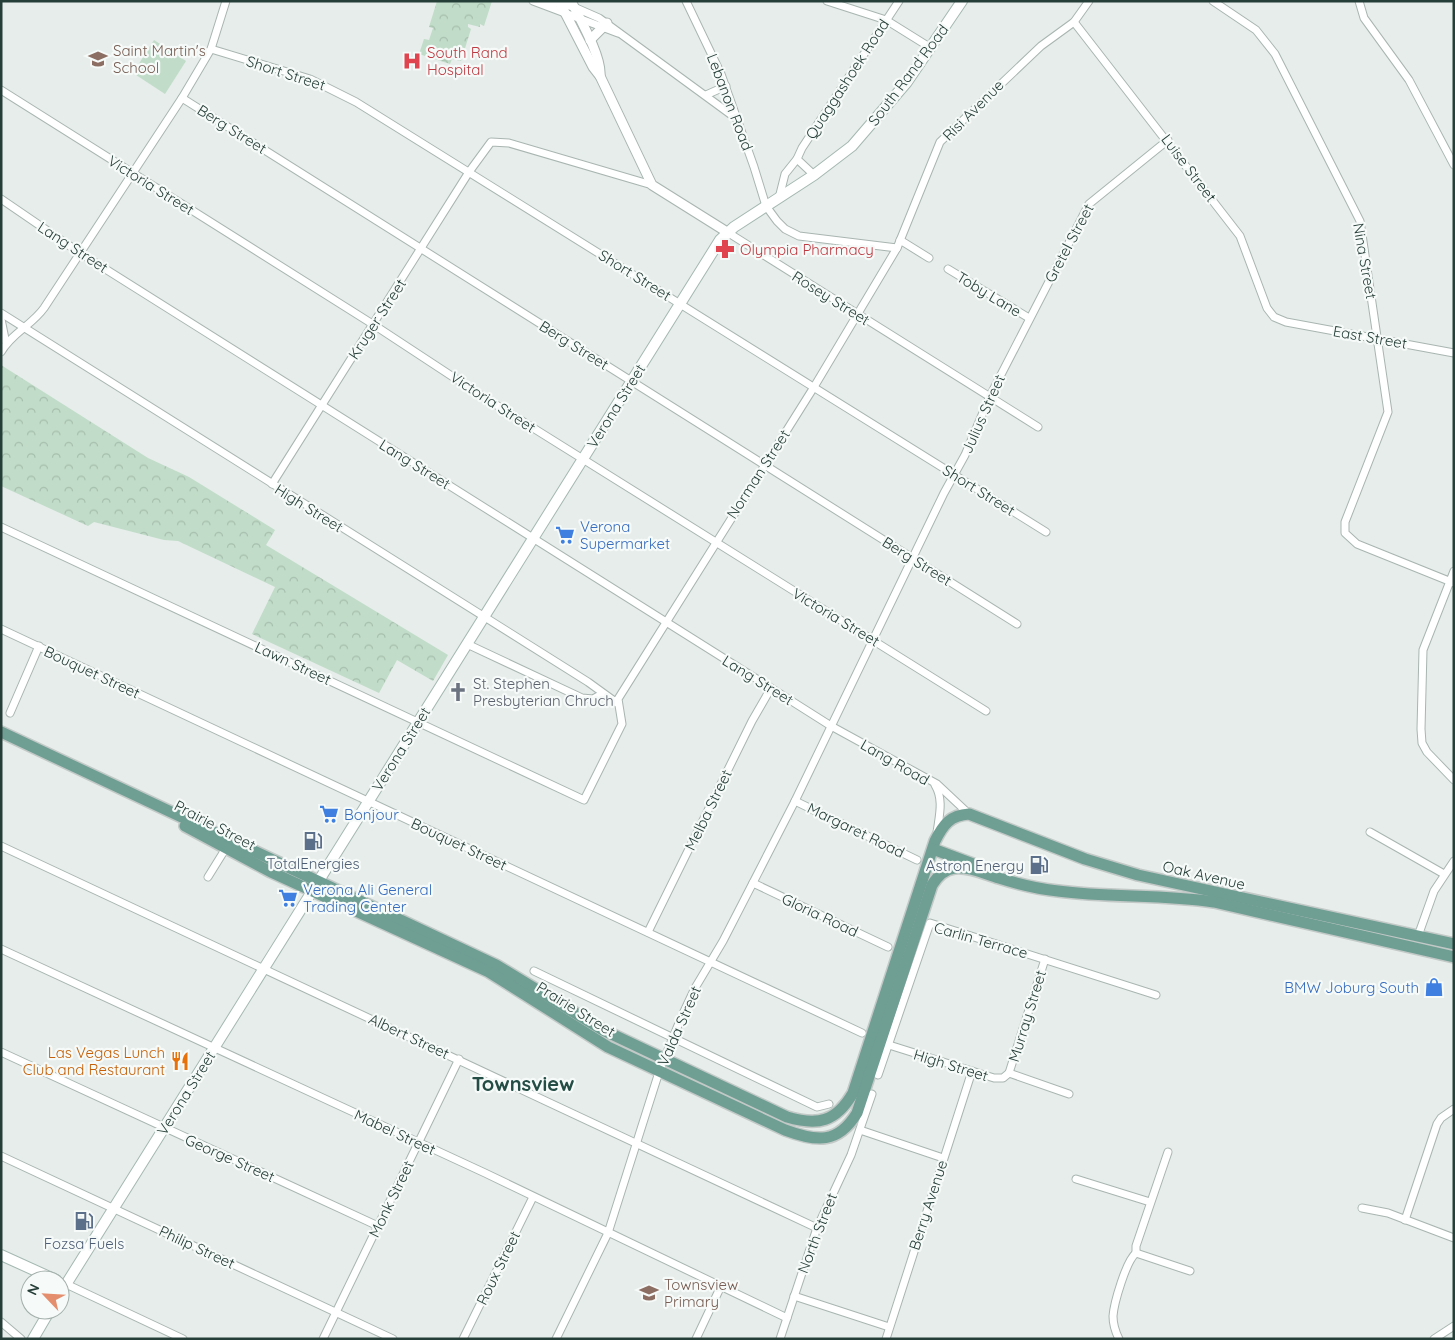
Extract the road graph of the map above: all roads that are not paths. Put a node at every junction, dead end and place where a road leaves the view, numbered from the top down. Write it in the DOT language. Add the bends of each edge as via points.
graph roads {
  1 [pos="226,1"];
  2 [pos="534,1"];
  3 [pos="548,1"];
  4 [pos="686,1"];
  5 [pos="827,1"];
  6 [pos="899,1"];
  7 [pos="962,1"];
  8 [pos="1089,1"];
  9 [pos="1213,1"];
  10 [pos="1359,1"];
  11 [pos="560,3"];
  12 [pos="573,4"];
  13 [pos="565,13"];
  14 [pos="579,17"];
  15 [pos="886,20"];
  16 [pos="1074,22"];
  17 [pos="605,25"];
  18 [pos="590,40"];
  19 [pos="931,48"];
  20 [pos="211,49"];
  21 [pos="600,76"];
  22 [pos="726,86"];
  23 [pos="1,90"];
  24 [pos="706,95"];
  25 [pos="182,98"];
  26 [pos="738,119"];
  27 [pos="1168,140"];
  28 [pos="482,153"];
  29 [pos="798,159"];
  30 [pos="1454,165"];
  31 [pos="469,172"];
  32 [pos="132,174"];
  33 [pos="814,175"];
  34 [pos="652,185"];
  35 [pos="778,198"];
  36 [pos="1,199"];
  37 [pos="766,206"];
  38 [pos="727,232"];
  39 [pos="900,240"];
  40 [pos="897,248"];
  41 [pos="422,249"];
  42 [pos="80,252"];
  43 [pos="929,258"];
  44 [pos="948,269"];
  45 [pos="680,304"];
  46 [pos="1,313"];
  47 [pos="856,314"];
  48 [pos="1029,318"];
  49 [pos="1,319"];
  50 [pos="1286,322"];
  51 [pos="374,324"];
  52 [pos="26,327"];
  53 [pos="1378,338"];
  54 [pos="6,344"];
  55 [pos="1,352"];
  56 [pos="1454,353"];
  57 [pos="632,382"];
  58 [pos="814,386"];
  59 [pos="990,396"];
  60 [pos="322,405"];
  61 [pos="1038,427"];
  62 [pos="583,459"];
  63 [pos="764,464"];
  64 [pos="954,475"];
  65 [pos="272,484"];
  66 [pos="1,527"];
  67 [pos="1046,532"];
  68 [pos="533,538"];
  69 [pos="715,542"];
  70 [pos="913,558"];
  71 [pos="1454,571"];
  72 [pos="1452,582"];
  73 [pos="484,617"];
  74 [pos="665,621"];
  75 [pos="1017,624"];
  76 [pos="1,629"];
  77 [pos="873,640"];
  78 [pos="467,644"];
  79 [pos="39,646"];
  80 [pos="771,688"];
  81 [pos="602,694"];
  82 [pos="618,701"];
  83 [pos="986,711"];
  84 [pos="10,713"];
  85 [pos="418,722"];
  86 [pos="831,726"];
  87 [pos="1,732"];
  88 [pos="1,739"];
  89 [pos="1454,780"];
  90 [pos="932,781"];
  91 [pos="368,801"];
  92 [pos="795,801"];
  93 [pos="969,814"];
  94 [pos="954,816"];
  95 [pos="1370,832"];
  96 [pos="934,845"];
  97 [pos="1,846"];
  98 [pos="226,848"];
  99 [pos="917,860"];
  100 [pos="1454,861"];
  101 [pos="1444,874"];
  102 [pos="991,876"];
  103 [pos="208,877"];
  104 [pos="753,883"];
  105 [pos="315,886"];
  106 [pos="648,932"];
  107 [pos="1418,936"];
  108 [pos="1454,944"];
  109 [pos="888,947"];
  110 [pos="1,949"];
  111 [pos="1454,957"];
  112 [pos="1045,959"];
  113 [pos="710,962"];
  114 [pos="263,968"];
  115 [pos="534,971"];
  116 [pos="1156,995"];
  117 [pos="862,1033"];
  118 [pos="672,1038"];
  119 [pos="889,1045"];
  120 [pos="214,1048"];
  121 [pos="1,1052"];
  122 [pos="664,1059"];
  123 [pos="459,1060"];
  124 [pos="972,1071"];
  125 [pos="659,1072"];
  126 [pos="1009,1073"];
  127 [pos="878,1076"];
  128 [pos="872,1094"];
  129 [pos="1069,1094"];
  130 [pos="829,1104"];
  131 [pos="1454,1109"];
  132 [pos="163,1128"];
  133 [pos="860,1130"];
  134 [pos="418,1143"];
  135 [pos="636,1144"];
  136 [pos="1168,1152"];
  137 [pos="1,1156"];
  138 [pos="943,1158"];
  139 [pos="1076,1179"];
  140 [pos="533,1197"];
  141 [pos="1150,1202"];
  142 [pos="114,1207"];
  143 [pos="1362,1208"];
  144 [pos="1406,1220"];
  145 [pos="378,1226"];
  146 [pos="817,1228"];
  147 [pos="1454,1228"];
  148 [pos="608,1232"];
  149 [pos="1452,1237"];
  150 [pos="1136,1253"];
  151 [pos="1,1255"];
  152 [pos="34,1270"];
  153 [pos="69,1270"];
  154 [pos="1190,1271"];
  155 [pos="70,1286"];
  156 [pos="721,1286"];
  157 [pos="794,1296"];
  158 [pos="336,1312"];
  159 [pos="787,1318"];
  160 [pos="44,1320"];
  161 [pos="1,1322"];
  162 [pos="889,1326"];
  163 [pos="1452,1331"];
  164 [pos="887,1338"];
  165 [pos="21,1339"];
  166 [pos="33,1339"];
  167 [pos="183,1339"];
  168 [pos="323,1339"];
  169 [pos="393,1339"];
  170 [pos="463,1339"];
  171 [pos="556,1339"];
  172 [pos="696,1339"];
  173 [pos="780,1339"];
  174 [pos="1118,1339"];
  175 [pos="1434,1339"];
  1 -- 20 [label="street"];
  2 -- 13 [label="street"];
  3 -- 11 [label="street"];
  4 -- 22 [label="street, Lebanon Road"];
  5 -- 15 [label="street"];
  6 -- 15 [label="street, Quaggashoek Road"];
  7 -- 19 [label="main road, South Rand Road"];
  8 -- 16 [label="street, Risi Avenue"];
  9 -- 53 [label="street, Nina Street" via="1256,30 1266,42 1354,209 1361,228"];
  10 -- 30 [label="street" via="1364,18 1409,80"];
  11 -- 12 [label="street"];
  11 -- 13 [label="street"];
  12 -- 14 [label="street"];
  12 -- 17 [label="street"];
  13 -- 14 [label="street"];
  13 -- 21 [label="street"];
  14 -- 17 [label="street"];
  14 -- 18 [label="street"];
  15 -- 19 [label="street"];
  15 -- 29 [label="street, Quaggashoek Road" via="810,135"];
  16 -- 27 [label="street, Luise Street"];
  16 -- 39 [label="street, Risi Avenue" via="1041,46 940,142"];
  17 -- 18 [label="street"];
  17 -- 24 [label="street"];
  18 -- 21 [label="street"];
  19 -- 33 [label="main road, South Rand Road" via="867,131"];
  20 -- 25 [label="street"];
  20 -- 31 [label="street, Short Street" via="310,79 334,90"];
  21 -- 34 [label="street"];
  22 -- 24 [label="street"];
  22 -- 26 [label="street, Lebanon Road"];
  23 -- 32 [label="street, Victoria Street"];
  24 -- 26 [label="street"];
  25 -- 32 [label="street"];
  25 -- 41 [label="street, Berg Street"];
  26 -- 37 [label="street, Lebanon Road"];
  27 -- 48 [label="street, Gretel Street" via="1089,204"];
  27 -- 50 [label="street, Luise Street" via="1240,236 1269,313"];
  28 -- 31 [label="street, Kruger Street"];
  28 -- 34 [label="street, Rosey Street" via="491,142 501,142"];
  29 -- 33 [label="street"];
  29 -- 35 [label="street, Quaggashoek Road" via="785,174"];
  31 -- 41 [label="street, Kruger Street"];
  31 -- 45 [label="street, Short Street"];
  32 -- 42 [label="street"];
  32 -- 51 [label="street, Victoria Street"];
  33 -- 35 [label="main road, South Rand Road"];
  34 -- 38 [label="street, Rosey Street"];
  35 -- 37 [label="main road, South Rand Road"];
  36 -- 42 [label="street, Lang Street"];
  37 -- 38 [label="main road, South Rand Road"];
  37 -- 40 [label="street" via="785,229 800,236"];
  38 -- 45 [label="main road, Verona Street"];
  38 -- 47 [label="street, Rosey Street"];
  39 -- 40 [label="street, Risi Avenue"];
  39 -- 43 [label="street"];
  40 -- 47 [label="street, Norman Street"];
  41 -- 51 [label="street, Kruger Street"];
  41 -- 57 [label="street, Berg Street"];
  42 -- 52 [label="street" via="44,308"];
  42 -- 60 [label="street, Lang Street"];
  44 -- 48 [label="street, Toby Lane"];
  45 -- 57 [label="main road, Verona Street"];
  45 -- 58 [label="street, Short Street"];
  46 -- 52 [label="street, High Street"];
  47 -- 58 [label="street, Norman Street"];
  47 -- 59 [label="street, Rosey Street"];
  48 -- 59 [label="street, Julius Street"];
  49 -- 54 [label="street"];
  50 -- 53 [label="street, East Street"];
  51 -- 60 [label="street, Kruger Street"];
  51 -- 62 [label="street, Victoria Street"];
  52 -- 54 [label="street"];
  52 -- 65 [label="street, High Street"];
  53 -- 56 [label="street, East Street"];
  53 -- 72 [label="street, Nina Street" via="1387,416 1345,522 1345,530 1357,544"];
  54 -- 55 [label="street"];
  57 -- 62 [label="main road, Verona Street"];
  57 -- 63 [label="street, Berg Street"];
  58 -- 63 [label="street, Norman Street"];
  58 -- 64 [label="street, Short Street"];
  59 -- 61 [label="street, Rosey Street"];
  59 -- 64 [label="street, Julius Street"];
  60 -- 65 [label="street, Kruger Street"];
  60 -- 68 [label="street, Lang Street"];
  62 -- 68 [label="main road, Verona Street"];
  62 -- 69 [label="street, Victoria Street"];
  63 -- 69 [label="street, Norman Street"];
  63 -- 70 [label="street, Berg Street"];
  64 -- 67 [label="street, Short Street"];
  64 -- 70 [label="street, Julius Street"];
  65 -- 73 [label="street, High Street"];
  66 -- 85 [label="street, Lawn Street"];
  68 -- 73 [label="main road, Verona Street"];
  68 -- 74 [label="street, Lang Street"];
  69 -- 74 [label="street, Norman Street"];
  69 -- 77 [label="street, Victoria Street"];
  70 -- 75 [label="street, Berg Street"];
  70 -- 77 [label="street, Julius Street"];
  71 -- 72 [label="street"];
  72 -- 89 [label="street" via="1423,650 1421,734 1427,752"];
  73 -- 78 [label="main road, Verona Street"];
  73 -- 81 [label="street, High Street"];
  74 -- 80 [label="street, Lang Street"];
  74 -- 82 [label="street, Norman Street"];
  76 -- 79 [label="street, Bouquet Street"];
  77 -- 83 [label="street, Victoria Street"];
  77 -- 86 [label="street, Julius Street"];
  78 -- 81 [label="street" via="582,698"];
  78 -- 85 [label="main road, Verona Street"];
  79 -- 84 [label="street"];
  79 -- 91 [label="street, Bouquet Street"];
  80 -- 86 [label="street, Lang Street"];
  80 -- 106 [label="street, Melba Street"];
  81 -- 82 [label="street, High Street"];
  82 -- 85 [label="street, Lawn Street" via="622,724 584,800"];
  85 -- 91 [label="main road, Verona Street"];
  86 -- 90 [label="street, Lang Road"];
  86 -- 92 [label="street, Valda Street"];
  87 -- 105 [label="main road, Prairie Street"];
  88 -- 98 [label="main road, Prairie Street"];
  90 -- 93 [label="street"];
  90 -- 96 [label="street, Lang Road" via="940,796"];
  91 -- 105 [label="main road, Verona Street"];
  91 -- 106 [label="street, Bouquet Street"];
  92 -- 99 [label="street, Margaret Road"];
  92 -- 104 [label="street, Valda Street"];
  93 -- 94 [label="main road, Oak Avenue"];
  93 -- 107 [label="main road, Oak Avenue" via="1085,859 1138,875"];
  94 -- 96 [label="main road, Prairie Street" via="941,829"];
  95 -- 101 [label="street"];
  96 -- 102 [label="main road"];
  96 -- 122 [label="main road, Prairie Street" via="861,1072 853,1093 840,1112 817,1122 798,1120"];
  97 -- 114 [label="street, Albert Street"];
  98 -- 103 [label="street"];
  98 -- 105 [label="main road, Prairie Street"];
  100 -- 101 [label="street"];
  101 -- 107 [label="street" via="1431,895"];
  102 -- 111 [label="main road, Oak Avenue" via="1058,891 1214,902"];
  102 -- 125 [label="main road, Prairie Street" via="954,868 942,873 932,886 857,1113 841,1132 823,1139 802,1137"];
  104 -- 109 [label="street, Gloria Road"];
  104 -- 113 [label="street, Valda Street"];
  105 -- 114 [label="main road, Verona Street"];
  105 -- 122 [label="main road, Prairie Street" via="496,964 602,1030"];
  105 -- 125 [label="main road, Prairie Street" via="489,972 595,1039"];
  106 -- 113 [label="street, Bouquet Street"];
  107 -- 108 [label="main road, Oak Avenue"];
  110 -- 120 [label="street, Mabel Street"];
  112 -- 116 [label="street, Carlin Terrace"];
  112 -- 119 [label="street, Carlin Terrace" via="930,923"];
  112 -- 126 [label="street, Murray Street"];
  113 -- 117 [label="street, Bouquet Street"];
  113 -- 118 [label="street, Valda Street"];
  114 -- 120 [label="main road, Verona Street"];
  114 -- 123 [label="street, Albert Street"];
  115 -- 118 [label="street"];
  118 -- 122 [label="street, Valda Street"];
  118 -- 130 [label="street" via="817,1107"];
  119 -- 124 [label="street, High Street"];
  119 -- 127 [label="street, Carlin Terrace"];
  120 -- 132 [label="main road, Verona Street"];
  120 -- 134 [label="street, Mabel Street"];
  121 -- 132 [label="street, George Street"];
  122 -- 125 [label="street, Valda Street"];
  123 -- 134 [label="street, Monk Street"];
  123 -- 135 [label="street, Albert Street"];
  124 -- 126 [label="street, High Street" via="998,1079"];
  124 -- 138 [label="street, Berry Avenue"];
  125 -- 135 [label="street, Valda Street"];
  126 -- 129 [label="street, High Street"];
  128 -- 133 [label="street"];
  131 -- 144 [label="street" via="1436,1124"];
  132 -- 142 [label="main road, Verona Street"];
  132 -- 145 [label="street, George Street"];
  133 -- 138 [label="street"];
  133 -- 146 [label="street, North Street"];
  134 -- 140 [label="street, Mabel Street"];
  134 -- 145 [label="street, Monk Street"];
  135 -- 146 [label="street, Albert Street"];
  135 -- 148 [label="street, Valda Street"];
  136 -- 141 [label="street"];
  137 -- 142 [label="street, Philip Street"];
  138 -- 162 [label="street, Berry Avenue"];
  139 -- 141 [label="street"];
  140 -- 148 [label="street, Mabel Street"];
  140 -- 170 [label="street, Roux Street"];
  141 -- 150 [label="street"];
  142 -- 153 [label="main road, Verona Street"];
  142 -- 158 [label="street, Philip Street"];
  143 -- 144 [label="street" via="1380,1210"];
  144 -- 149 [label="street"];
  145 -- 158 [label="street, Monk Street"];
  146 -- 157 [label="street, North Street"];
  147 -- 149 [label="street"];
  148 -- 156 [label="street, Mabel Street"];
  148 -- 171 [label="street, Valda Street"];
  150 -- 154 [label="street"];
  150 -- 174 [label="street" via="1129,1262 1114,1306"];
  151 -- 152 [label="main road"];
  155 -- 167 [label="street"];
  156 -- 159 [label="street, Mabel Street"];
  156 -- 172 [label="street"];
  157 -- 159 [label="street, North Street"];
  157 -- 162 [label="street"];
  158 -- 168 [label="street, Monk Street"];
  158 -- 169 [label="street, Philip Street"];
  159 -- 173 [label="street, North Street"];
  160 -- 166 [label="main road"];
  161 -- 165 [label="street"];
  162 -- 164 [label="street, Berry Avenue"];
  163 -- 175 [label="street"];
}
